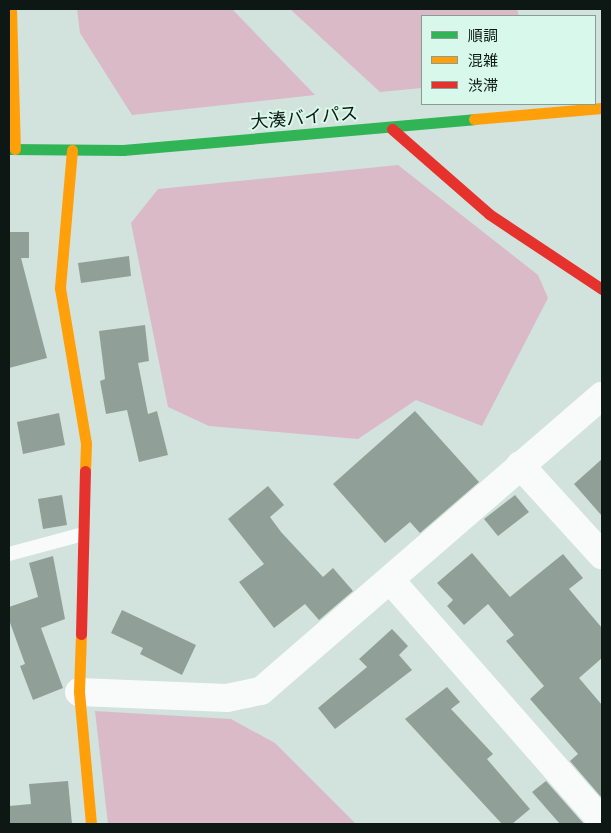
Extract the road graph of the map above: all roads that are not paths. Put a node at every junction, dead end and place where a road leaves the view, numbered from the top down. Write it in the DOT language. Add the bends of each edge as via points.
graph roads {
  1 [pos="11,9"];
  2 [pos="602,108"];
  3 [pos="392,129"];
  4 [pos="12,149"];
  5 [pos="72,150"];
  6 [pos="602,289"];
  7 [pos="602,396"];
  8 [pos="520,465"];
  9 [pos="80,535"];
  10 [pos="9,554"];
  11 [pos="602,555"];
  12 [pos="392,582"];
  13 [pos="80,692"];
  14 [pos="602,821"];
  15 [pos="91,824"];
  1 -- 4 [label="main road"];
  2 -- 3 [label="main road, 大湊バイパス"];
  3 -- 5 [label="main road, 大湊バイパス"];
  3 -- 6 [label="main road" via="489,214"];
  4 -- 5 [label="main road, 大湊バイパス"];
  5 -- 9 [label="main road" via="60,288 86,443"];
  7 -- 8 [label="street"];
  8 -- 11 [label="street"];
  8 -- 12 [label="street"];
  9 -- 10 [label="lane"];
  9 -- 13 [label="main road"];
  12 -- 13 [label="street" via="261,691 227,698"];
  12 -- 14 [label="street"];
  13 -- 15 [label="main road"];
}
